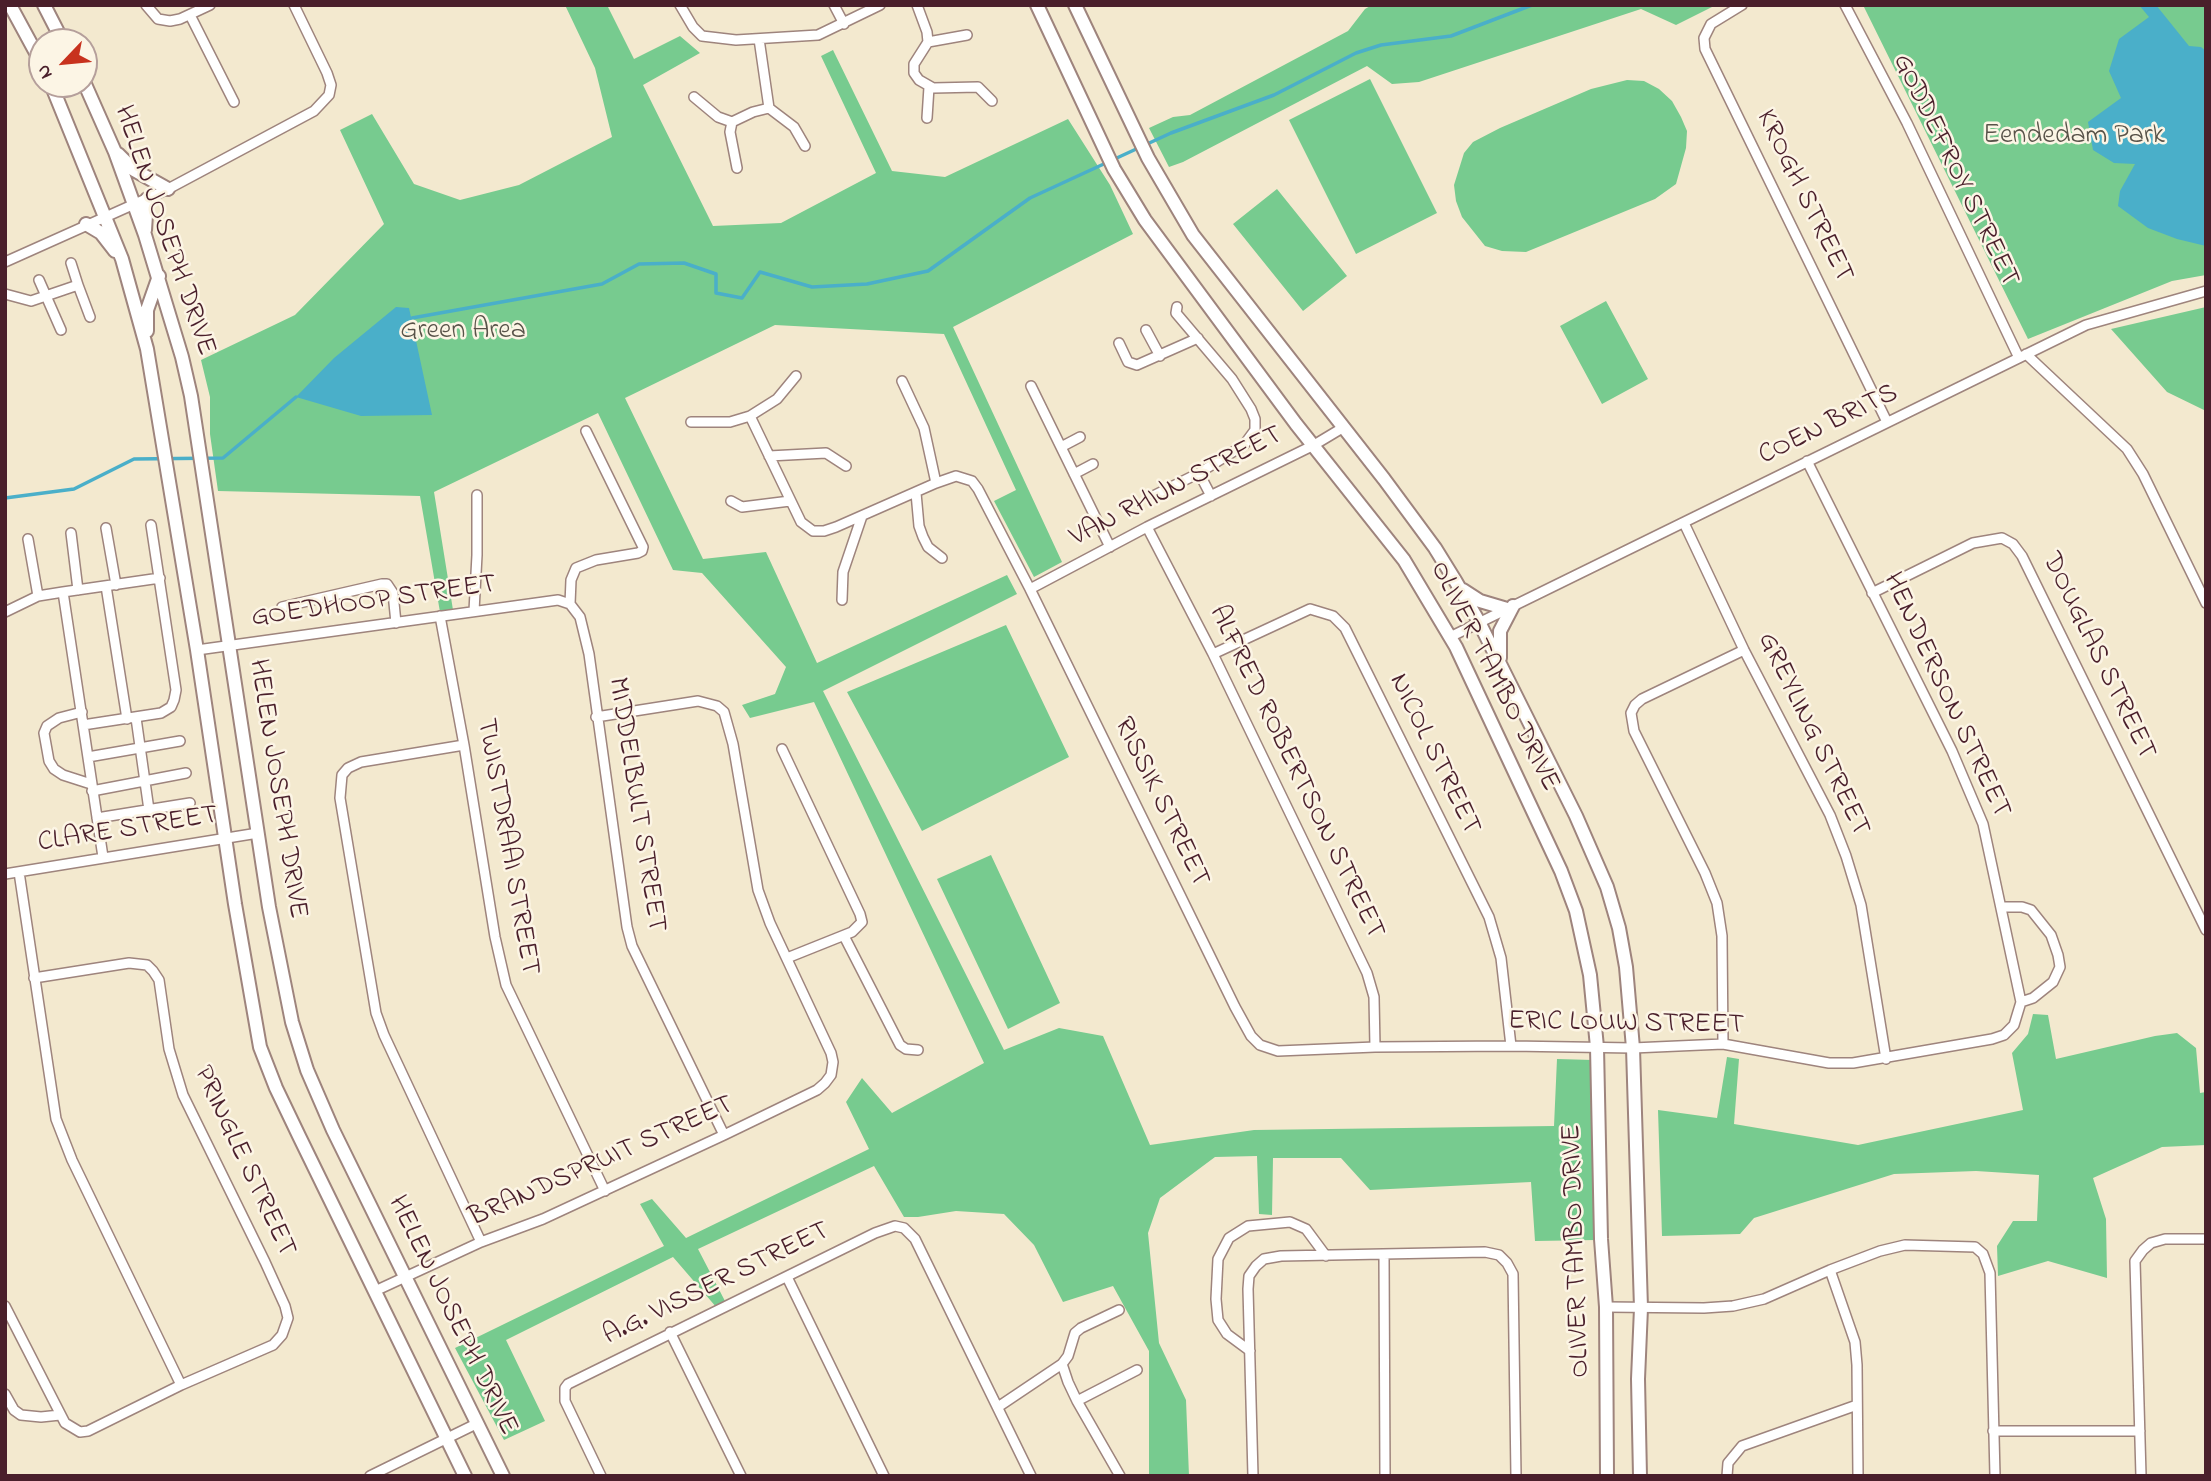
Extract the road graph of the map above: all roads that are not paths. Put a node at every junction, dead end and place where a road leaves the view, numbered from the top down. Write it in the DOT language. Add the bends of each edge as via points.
graph roads {
  1 [pos="10,5"];
  2 [pos="44,5"];
  3 [pos="146,5"];
  4 [pos="210,5"];
  5 [pos="294,5"];
  6 [pos="680,5"];
  7 [pos="834,5"];
  8 [pos="880,5"];
  9 [pos="917,5"];
  10 [pos="1037,5"];
  11 [pos="1075,5"];
  12 [pos="1742,5"];
  13 [pos="1845,5"];
  14 [pos="190,15"];
  15 [pos="844,24"];
  16 [pos="56,28"];
  17 [pos="967,35"];
  18 [pos="28,38"];
  19 [pos="760,40"];
  20 [pos="928,42"];
  21 [pos="929,87"];
  22 [pos="694,97"];
  23 [pos="57,98"];
  24 [pos="91,98"];
  25 [pos="992,101"];
  26 [pos="234,102"];
  27 [pos="769,108"];
  28 [pos="926,118"];
  29 [pos="732,122"];
  30 [pos="805,146"];
  31 [pos="115,152"];
  32 [pos="737,168"];
  33 [pos="167,189"];
  34 [pos="147,199"];
  35 [pos="134,205"];
  36 [pos="106,216"];
  37 [pos="86,224"];
  38 [pos="145,235"];
  39 [pos="122,259"];
  40 [pos="5,262"];
  41 [pos="71,263"];
  42 [pos="159,276"];
  43 [pos="40,280"];
  44 [pos="78,285"];
  45 [pos="2206,291"];
  46 [pos="5,295"];
  47 [pos="46,297"];
  48 [pos="1177,307"];
  49 [pos="90,317"];
  50 [pos="61,330"];
  51 [pos="1146,330"];
  52 [pos="1198,338"];
  53 [pos="1119,343"];
  54 [pos="147,349"];
  55 [pos="1160,356"];
  56 [pos="2023,356"];
  57 [pos="796,376"];
  58 [pos="902,382"];
  59 [pos="1031,386"];
  60 [pos="751,416"];
  61 [pos="691,422"];
  62 [pos="1888,422"];
  63 [pos="1344,427"];
  64 [pos="586,431"];
  65 [pos="1080,436"];
  66 [pos="1314,445"];
  67 [pos="1060,447"];
  68 [pos="769,456"];
  69 [pos="1807,461"];
  70 [pos="1093,464"];
  71 [pos="846,466"];
  72 [pos="1199,473"];
  73 [pos="1074,474"];
  74 [pos="936,483"];
  75 [pos="916,493"];
  76 [pos="477,495"];
  77 [pos="1155,495"];
  78 [pos="1211,496"];
  79 [pos="730,501"];
  80 [pos="790,502"];
  81 [pos="862,516"];
  82 [pos="1684,523"];
  83 [pos="151,525"];
  84 [pos="1147,527"];
  85 [pos="106,528"];
  86 [pos="71,533"];
  87 [pos="28,539"];
  88 [pos="1110,547"];
  89 [pos="942,558"];
  90 [pos="160,578"];
  91 [pos="1456,582"];
  92 [pos="111,585"];
  93 [pos="1030,589"];
  94 [pos="78,590"];
  95 [pos="63,592"];
  96 [pos="1872,593"];
  97 [pos="38,596"];
  98 [pos="842,600"];
  99 [pos="2206,603"];
  100 [pos="570,604"];
  101 [pos="282,607"];
  102 [pos="1510,607"];
  103 [pos="474,611"];
  104 [pos="5,612"];
  105 [pos="440,617"];
  106 [pos="396,622"];
  107 [pos="1479,622"];
  108 [pos="1450,637"];
  109 [pos="229,647"];
  110 [pos="197,650"];
  111 [pos="1744,650"];
  112 [pos="1213,654"];
  113 [pos="1501,665"];
  114 [pos="82,712"];
  115 [pos="596,717"];
  116 [pos="131,718"];
  117 [pos="83,725"];
  118 [pos="180,741"];
  119 [pos="464,745"];
  120 [pos="140,749"];
  121 [pos="782,749"];
  122 [pos="88,757"];
  123 [pos="186,773"];
  124 [pos="145,782"];
  125 [pos="92,788"];
  126 [pos="190,803"];
  127 [pos="149,810"];
  128 [pos="97,818"];
  129 [pos="258,833"];
  130 [pos="224,838"];
  131 [pos="103,858"];
  132 [pos="19,872"];
  133 [pos="5,874"];
  134 [pos="2001,907"];
  135 [pos="2206,930"];
  136 [pos="844,936"];
  137 [pos="787,958"];
  138 [pos="34,978"];
  139 [pos="2021,1002"];
  140 [pos="1251,1036"];
  141 [pos="1723,1044"];
  142 [pos="1375,1046"];
  143 [pos="1511,1046"];
  144 [pos="1597,1047"];
  145 [pos="1633,1048"];
  146 [pos="918,1050"];
  147 [pos="1886,1059"];
  148 [pos="724,1135"];
  149 [pos="605,1191"];
  150 [pos="2206,1239"];
  151 [pos="481,1242"];
  152 [pos="1326,1255"];
  153 [pos="1384,1255"];
  154 [pos="1830,1270"];
  155 [pos="405,1276"];
  156 [pos="787,1277"];
  157 [pos="375,1291"];
  158 [pos="5,1306"];
  159 [pos="1606,1307"];
  160 [pos="1641,1308"];
  161 [pos="1119,1310"];
  162 [pos="670,1332"];
  163 [pos="1250,1351"];
  164 [pos="1062,1364"];
  165 [pos="1137,1370"];
  166 [pos="181,1385"];
  167 [pos="5,1394"];
  168 [pos="1077,1401"];
  169 [pos="1857,1405"];
  170 [pos="998,1407"];
  171 [pos="60,1415"];
  172 [pos="476,1424"];
  173 [pos="1993,1431"];
  174 [pos="2140,1431"];
  175 [pos="447,1438"];
  176 [pos="370,1476"];
  177 [pos="465,1476"];
  178 [pos="503,1476"];
  179 [pos="601,1476"];
  180 [pos="741,1476"];
  181 [pos="884,1476"];
  182 [pos="1031,1476"];
  183 [pos="1120,1476"];
  184 [pos="1253,1476"];
  185 [pos="1385,1476"];
  186 [pos="1516,1476"];
  187 [pos="1607,1476"];
  188 [pos="1640,1476"];
  189 [pos="1727,1476"];
  190 [pos="1858,1476"];
  191 [pos="1994,1476"];
  192 [pos="2141,1476"];
  1 -- 18 [label="street"];
  2 -- 16 [label="street"];
  3 -- 14 [label="street" via="158,19"];
  4 -- 14 [label="street"];
  5 -- 33 [label="street" via="327,73 329,95 303,118"];
  6 -- 19 [label="street" via="702,36"];
  7 -- 15 [label="street"];
  8 -- 15 [label="street"];
  9 -- 20 [label="street"];
  10 -- 66 [label="street, OLIVER TAMBO DRIVE" via="1106,153 1144,220"];
  11 -- 63 [label="street, OLIVER TAMBO DRIVE" via="1148,158 1208,256"];
  12 -- 62 [label="street, KROGH STREET" via="1711,24 1704,38 1705,49"];
  13 -- 56 [label="street, GODDEFROY STREET"];
  14 -- 26 [label="street"];
  15 -- 19 [label="street" via="818,35"];
  17 -- 20 [label="street"];
  19 -- 27 [label="street"];
  20 -- 21 [label="street" via="914,64 914,73"];
  21 -- 25 [label="street" via="978,87"];
  21 -- 28 [label="street"];
  22 -- 29 [label="street" via="718,117"];
  23 -- 36 [label="street, HELEN JOSEPH DRIVE"];
  24 -- 31 [label="street, HELEN JOSEPH DRIVE"];
  27 -- 29 [label="street"];
  27 -- 30 [label="street" via="794,127"];
  29 -- 32 [label="street"];
  31 -- 33 [label="street" via="134,170"];
  31 -- 35 [label="street, HELEN JOSEPH DRIVE"];
  33 -- 34 [label="street"];
  34 -- 35 [label="street"];
  34 -- 38 [label="street"];
  35 -- 36 [label="street"];
  35 -- 38 [label="street, HELEN JOSEPH DRIVE"];
  36 -- 37 [label="street"];
  36 -- 39 [label="street, HELEN JOSEPH DRIVE"];
  37 -- 39 [label="street" via="101,233"];
  37 -- 40 [label="street"];
  38 -- 42 [label="street, HELEN JOSEPH DRIVE"];
  39 -- 54 [label="street, HELEN JOSEPH DRIVE"];
  41 -- 44 [label="street"];
  42 -- 54 [label="street" via="147,310"];
  42 -- 109 [label="street, HELEN JOSEPH DRIVE" via="191,396"];
  43 -- 47 [label="street"];
  44 -- 47 [label="street"];
  44 -- 49 [label="street"];
  45 -- 56 [label="street, COEN BRITS" via="2087,325"];
  46 -- 47 [label="street" via="31,300"];
  47 -- 50 [label="street"];
  48 -- 52 [label="street" via="1176,313"];
  51 -- 55 [label="street"];
  52 -- 55 [label="street"];
  52 -- 72 [label="street" via="1232,379 1255,419 1255,430 1244,445"];
  53 -- 55 [label="street" via="1132,365"];
  54 -- 110 [label="street, HELEN JOSEPH DRIVE"];
  56 -- 62 [label="street, COEN BRITS"];
  56 -- 99 [label="street, GODDEFROY STREET" via="2127,449"];
  57 -- 60 [label="street" via="778,399"];
  58 -- 74 [label="street" via="924,428"];
  59 -- 67 [label="street"];
  60 -- 61 [label="street" via="730,422"];
  60 -- 68 [label="street"];
  62 -- 69 [label="street, COEN BRITS"];
  63 -- 66 [label="street, VAN RHIJN STREET"];
  63 -- 91 [label="street, OLIVER TAMBO DRIVE"];
  64 -- 100 [label="street" via="643,547 638,553 596,559 576,568 570,580"];
  65 -- 67 [label="street"];
  66 -- 78 [label="street, VAN RHIJN STREET"];
  66 -- 108 [label="street, OLIVER TAMBO DRIVE" via="1404,560"];
  67 -- 73 [label="street"];
  68 -- 71 [label="street" via="826,453"];
  68 -- 80 [label="street"];
  69 -- 82 [label="street, COEN BRITS"];
  69 -- 96 [label="street, HENDERSON STREET"];
  70 -- 73 [label="street"];
  72 -- 77 [label="street"];
  72 -- 78 [label="street"];
  73 -- 88 [label="street"];
  74 -- 75 [label="street"];
  74 -- 93 [label="street, RISSIK STREET" via="964,477 978,489"];
  75 -- 81 [label="street"];
  75 -- 89 [label="street" via="923,537"];
  76 -- 103 [label="street"];
  78 -- 84 [label="street, VAN RHIJN STREET"];
  79 -- 80 [label="street" via="742,507"];
  80 -- 81 [label="street" via="801,523 813,531"];
  81 -- 98 [label="street" via="843,572"];
  82 -- 102 [label="street, COEN BRITS"];
  82 -- 111 [label="street, GREYLING STREET"];
  83 -- 90 [label="street"];
  84 -- 88 [label="street, VAN RHIJN STREET"];
  84 -- 112 [label="street, ALFRED ROBERTSON STREET"];
  85 -- 92 [label="street"];
  86 -- 94 [label="street"];
  87 -- 97 [label="street"];
  88 -- 93 [label="street, VAN RHIJN STREET"];
  90 -- 92 [label="street"];
  90 -- 116 [label="street" via="174,700 161,713"];
  91 -- 102 [label="street" via="1466,594"];
  91 -- 107 [label="street, OLIVER TAMBO DRIVE"];
  92 -- 94 [label="street"];
  92 -- 116 [label="street"];
  93 -- 140 [label="street, RISSIK STREET"];
  94 -- 95 [label="street"];
  95 -- 97 [label="street"];
  95 -- 114 [label="street"];
  96 -- 134 [label="street, HENDERSON STREET" via="1952,751 1983,824"];
  96 -- 135 [label="street, DOUGLAS STREET" via="1973,543 2002,538 2013,544"];
  97 -- 104 [label="street"];
  100 -- 103 [label="street, GOEDHOOP STREET" via="558,600"];
  100 -- 115 [label="street, MIDDELBULT STREET" via="585,632"];
  101 -- 106 [label="street" via="387,584 393,593"];
  102 -- 107 [label="street, COEN BRITS"];
  102 -- 113 [label="street" via="1500,631"];
  103 -- 105 [label="street, GOEDHOOP STREET"];
  105 -- 106 [label="street, GOEDHOOP STREET"];
  105 -- 119 [label="street, TWISTDRAAI STREET"];
  106 -- 109 [label="street, GOEDHOOP STREET"];
  107 -- 108 [label="street, COEN BRITS"];
  107 -- 113 [label="street, OLIVER TAMBO DRIVE"];
  108 -- 144 [label="street, OLIVER TAMBO DRIVE" via="1569,891 1590,975"];
  109 -- 110 [label="street, GOEDHOOP STREET"];
  109 -- 129 [label="street, HELEN JOSEPH DRIVE"];
  110 -- 130 [label="street, HELEN JOSEPH DRIVE"];
  111 -- 141 [label="street" via="1643,699 1631,713 1634,731 1717,903 1722,936"];
  111 -- 147 [label="street, GREYLING STREET" via="1830,815 1846,856 1861,905"];
  112 -- 142 [label="street, ALFRED ROBERTSON STREET" via="1367,973 1374,997"];
  112 -- 143 [label="street, NICOL STREET" via="1310,609 1333,615 1345,628 1489,918 1501,958"];
  113 -- 145 [label="street, OLIVER TAMBO DRIVE" via="1607,887 1626,967"];
  114 -- 117 [label="street"];
  114 -- 125 [label="street" via="59,718 44,733 54,769"];
  115 -- 137 [label="street" via="698,701 724,712 758,890"];
  115 -- 148 [label="street, MIDDELBULT STREET" via="632,946"];
  116 -- 117 [label="street"];
  116 -- 120 [label="street"];
  117 -- 122 [label="street"];
  118 -- 120 [label="street"];
  119 -- 149 [label="street, TWISTDRAAI STREET" via="506,985"];
  119 -- 151 [label="street" via="361,762 342,775 340,798 376,1013"];
  120 -- 122 [label="street"];
  120 -- 124 [label="street"];
  121 -- 136 [label="street" via="860,914 862,922"];
  122 -- 125 [label="street"];
  123 -- 124 [label="street"];
  124 -- 125 [label="street"];
  124 -- 127 [label="street"];
  125 -- 128 [label="street"];
  126 -- 127 [label="street"];
  127 -- 128 [label="street"];
  128 -- 131 [label="street"];
  129 -- 130 [label="street, CLARE STREET"];
  129 -- 155 [label="street, HELEN JOSEPH DRIVE" via="292,1022 307,1070"];
  130 -- 131 [label="street, CLARE STREET"];
  130 -- 157 [label="street, HELEN JOSEPH DRIVE" via="260,1047"];
  131 -- 132 [label="street, CLARE STREET"];
  132 -- 133 [label="street, CLARE STREET"];
  132 -- 138 [label="street"];
  134 -- 139 [label="street, HENDERSON STREET"];
  134 -- 139 [label="street" via="2031,910 2059,955 2060,967 2053,982"];
  136 -- 137 [label="street"];
  136 -- 146 [label="street" via="900,1045"];
  137 -- 148 [label="street, BRANDSPRUIT STREET" via="823,1033 833,1062 831,1074 817,1090"];
  138 -- 166 [label="street" via="56,1119"];
  138 -- 166 [label="street, PRINGLE STREET" via="129,963 147,965 153,971 159,980 169,1049 180,1085 285,1306 287,1327 273,1345"];
  139 -- 147 [label="street, ERIC LOUW STREET" via="2014,1025 2004,1035"];
  140 -- 142 [label="street, ERIC LOUW STREET" via="1278,1051"];
  141 -- 145 [label="street, ERIC LOUW STREET"];
  141 -- 147 [label="street, ERIC LOUW STREET" via="1829,1063"];
  142 -- 143 [label="street, ERIC LOUW STREET"];
  143 -- 144 [label="street, ERIC LOUW STREET"];
  144 -- 145 [label="street, ERIC LOUW STREET"];
  144 -- 159 [label="street, OLIVER TAMBO DRIVE"];
  145 -- 160 [label="street, OLIVER TAMBO DRIVE"];
  148 -- 149 [label="street, BRANDSPRUIT STREET"];
  149 -- 151 [label="street, BRANDSPRUIT STREET"];
  150 -- 174 [label="street" via="2151,1243 2136,1261"];
  151 -- 155 [label="street, BRANDSPRUIT STREET"];
  152 -- 153 [label="street"];
  152 -- 163 [label="street" via="1281,1256 1264,1259 1256,1266 1248,1289"];
  152 -- 163 [label="street" via="1306,1229 1290,1222 1248,1226 1229,1238 1218,1258 1218,1320 1227,1334"];
  153 -- 185 [label="street"];
  153 -- 186 [label="street" via="1485,1252 1499,1255 1507,1263 1514,1290"];
  154 -- 160 [label="street" via="1764,1300 1732,1306"];
  154 -- 169 [label="street" via="1855,1342"];
  154 -- 173 [label="street" via="1905,1245 1975,1247 1983,1254 1990,1273"];
  155 -- 157 [label="street, BRANDSPRUIT STREET"];
  155 -- 172 [label="street, HELEN JOSEPH DRIVE"];
  156 -- 162 [label="street, A.G. VISSER STREET"];
  156 -- 170 [label="street, A.G. VISSER STREET" via="887,1227 904,1228 915,1239"];
  156 -- 181 [label="street"];
  157 -- 175 [label="street, HELEN JOSEPH DRIVE"];
  158 -- 171 [label="street"];
  159 -- 160 [label="street"];
  159 -- 187 [label="street, OLIVER TAMBO DRIVE"];
  160 -- 188 [label="street, OLIVER TAMBO DRIVE"];
  161 -- 164 [label="street" via="1075,1333"];
  162 -- 179 [label="street, A.G. VISSER STREET" via="565,1388 565,1401"];
  162 -- 180 [label="street"];
  163 -- 184 [label="street"];
  164 -- 168 [label="street"];
  164 -- 170 [label="street"];
  165 -- 168 [label="street"];
  166 -- 171 [label="street" via="89,1431 75,1431"];
  167 -- 171 [label="street" via="21,1415"];
  168 -- 183 [label="street"];
  169 -- 189 [label="street" via="1742,1446 1732,1455"];
  169 -- 190 [label="street"];
  170 -- 182 [label="street"];
  172 -- 175 [label="street"];
  172 -- 178 [label="street, HELEN JOSEPH DRIVE"];
  173 -- 174 [label="street"];
  173 -- 191 [label="street"];
  174 -- 192 [label="street"];
  175 -- 176 [label="street"];
  175 -- 177 [label="street, HELEN JOSEPH DRIVE"];
}
